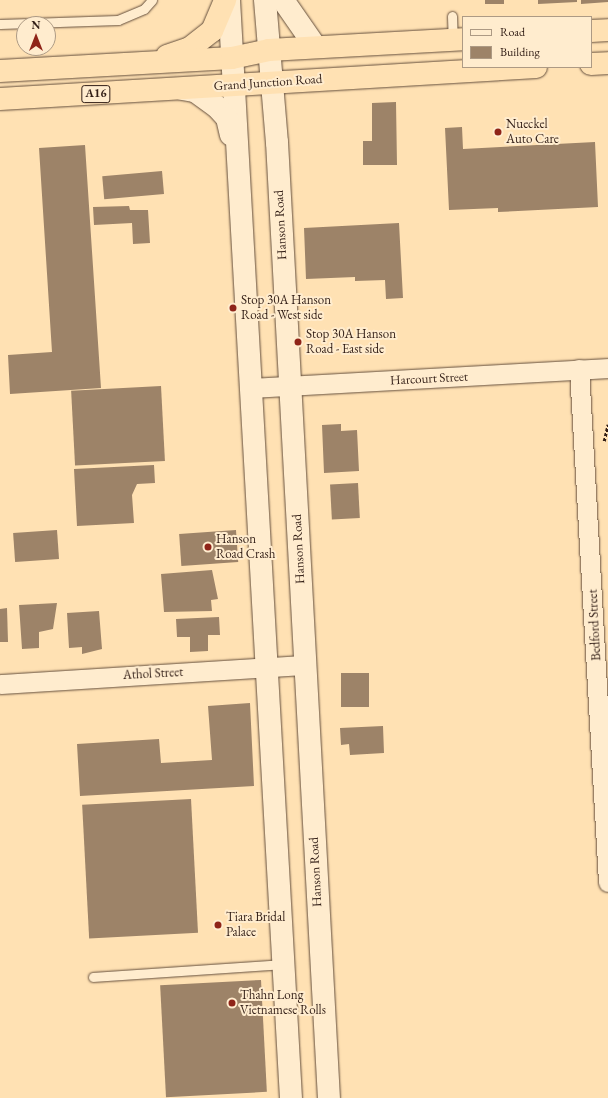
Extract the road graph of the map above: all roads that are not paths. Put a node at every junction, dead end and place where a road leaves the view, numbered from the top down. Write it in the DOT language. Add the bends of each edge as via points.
graph roads {
  1 [pos="152,0"];
  2 [pos="225,0"];
  3 [pos="229,0"];
  4 [pos="264,0"];
  5 [pos="283,0"];
  6 [pos="452,16"];
  7 [pos="0,24"];
  8 [pos="608,30"];
  9 [pos="592,31"];
  10 [pos="458,39"];
  11 [pos="315,46"];
  12 [pos="269,50"];
  13 [pos="232,58"];
  14 [pos="145,63"];
  15 [pos="608,63"];
  16 [pos="592,64"];
  17 [pos="520,68"];
  18 [pos="0,71"];
  19 [pos="272,83"];
  20 [pos="234,85"];
  21 [pos="182,89"];
  22 [pos="0,100"];
  23 [pos="238,165"];
  24 [pos="608,368"];
  25 [pos="579,370"];
  26 [pos="290,387"];
  27 [pos="251,388"];
  28 [pos="305,665"];
  29 [pos="267,667"];
  30 [pos="0,684"];
  31 [pos="608,882"];
  32 [pos="284,964"];
  33 [pos="93,977"];
  34 [pos="292,1098"];
  35 [pos="329,1098"];
  1 -- 7 [label="lane" via="144,10 118,20"];
  2 -- 14 [label="highway" via="212,31 190,48"];
  3 -- 13 [label="main road"];
  4 -- 12 [label="main road, Hanson Road"];
  5 -- 11 [label="main road"];
  6 -- 10 [label="lane"];
  8 -- 9 [label="highway"];
  10 -- 11 [label="highway, Grand Junction Road / A16"];
  11 -- 12 [label="highway, Grand Junction Road / A16"];
  12 -- 13 [label="highway, Grand Junction Road / A16"];
  12 -- 19 [label="main road, Hanson Road"];
  13 -- 14 [label="highway, Grand Junction Road / A16"];
  13 -- 20 [label="main road"];
  14 -- 18 [label="highway, Grand Junction Road / A16"];
  15 -- 16 [label="highway"];
  17 -- 19 [label="highway, Grand Junction Road / A16"];
  19 -- 20 [label="highway, Grand Junction Road / A16"];
  19 -- 26 [label="main road, Hanson Road"];
  20 -- 21 [label="highway, Grand Junction Road / A16"];
  20 -- 23 [label="main road"];
  21 -- 22 [label="highway, Grand Junction Road / A16"];
  21 -- 23 [label="main road" via="204,95 223,112"];
  23 -- 27 [label="main road"];
  24 -- 25 [label="street, Harcourt Street"];
  25 -- 26 [label="street, Harcourt Street"];
  25 -- 31 [label="street, Bedford Street"];
  26 -- 27 [label="street, Harcourt Street"];
  26 -- 28 [label="main road, Hanson Road"];
  27 -- 29 [label="main road"];
  28 -- 29 [label="street, Athol Street"];
  28 -- 35 [label="main road, Hanson Road"];
  29 -- 30 [label="street, Athol Street"];
  29 -- 32 [label="main road"];
  32 -- 33 [label="lane"];
  32 -- 34 [label="main road"];
}
